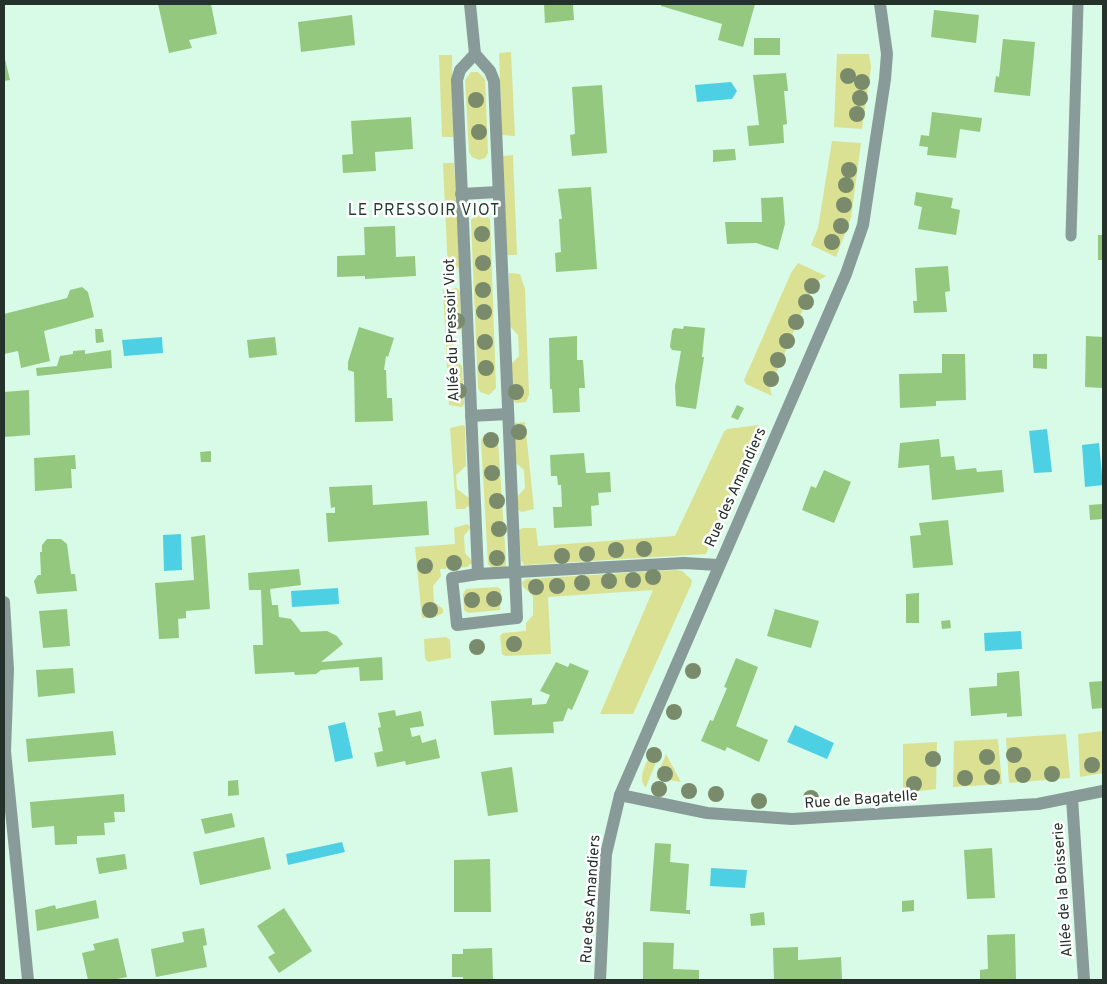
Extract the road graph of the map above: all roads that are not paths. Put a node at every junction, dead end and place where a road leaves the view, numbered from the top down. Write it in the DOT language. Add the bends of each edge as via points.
graph roads {
  1 [pos="470,4"];
  2 [pos="880,4"];
  3 [pos="1078,4"];
  4 [pos="475,54"];
  5 [pos="498,192"];
  6 [pos="462,194"];
  7 [pos="1071,236"];
  8 [pos="508,414"];
  9 [pos="471,416"];
  10 [pos="718,565"];
  11 [pos="515,573"];
  12 [pos="478,574"];
  13 [pos="4,602"];
  14 [pos="1103,791"];
  15 [pos="620,795"];
  16 [pos="1072,798"];
  17 [pos="28,980"];
  18 [pos="600,980"];
  19 [pos="1084,980"];
  1 -- 4 [label="street"];
  2 -- 10 [label="street, Rue des Amandiers" via="887,54 863,225 846,274"];
  3 -- 7 [label="lane"];
  4 -- 5 [label="street" via="494,81"];
  4 -- 6 [label="street, Allée du Pressoir Viot" via="460,70 457,80"];
  5 -- 6 [label="street"];
  5 -- 8 [label="street"];
  6 -- 9 [label="street, Allée du Pressoir Viot"];
  8 -- 9 [label="street"];
  8 -- 11 [label="street"];
  9 -- 12 [label="street, Allée du Pressoir Viot"];
  10 -- 11 [label="street" via="684,563"];
  10 -- 15 [label="street, Rue des Amandiers"];
  11 -- 12 [label="street"];
  11 -- 12 [label="street" via="517,618 456,625 452,578"];
  13 -- 17 [label="street" via="8,670 5,751"];
  14 -- 16 [label="street, Rue de Bagatelle"];
  15 -- 16 [label="street, Rue de Bagatelle" via="707,813 792,819 1038,804"];
  15 -- 18 [label="street, Rue des Amandiers" via="606,854"];
  16 -- 19 [label="street, Allée de la Boisserie"];
}
